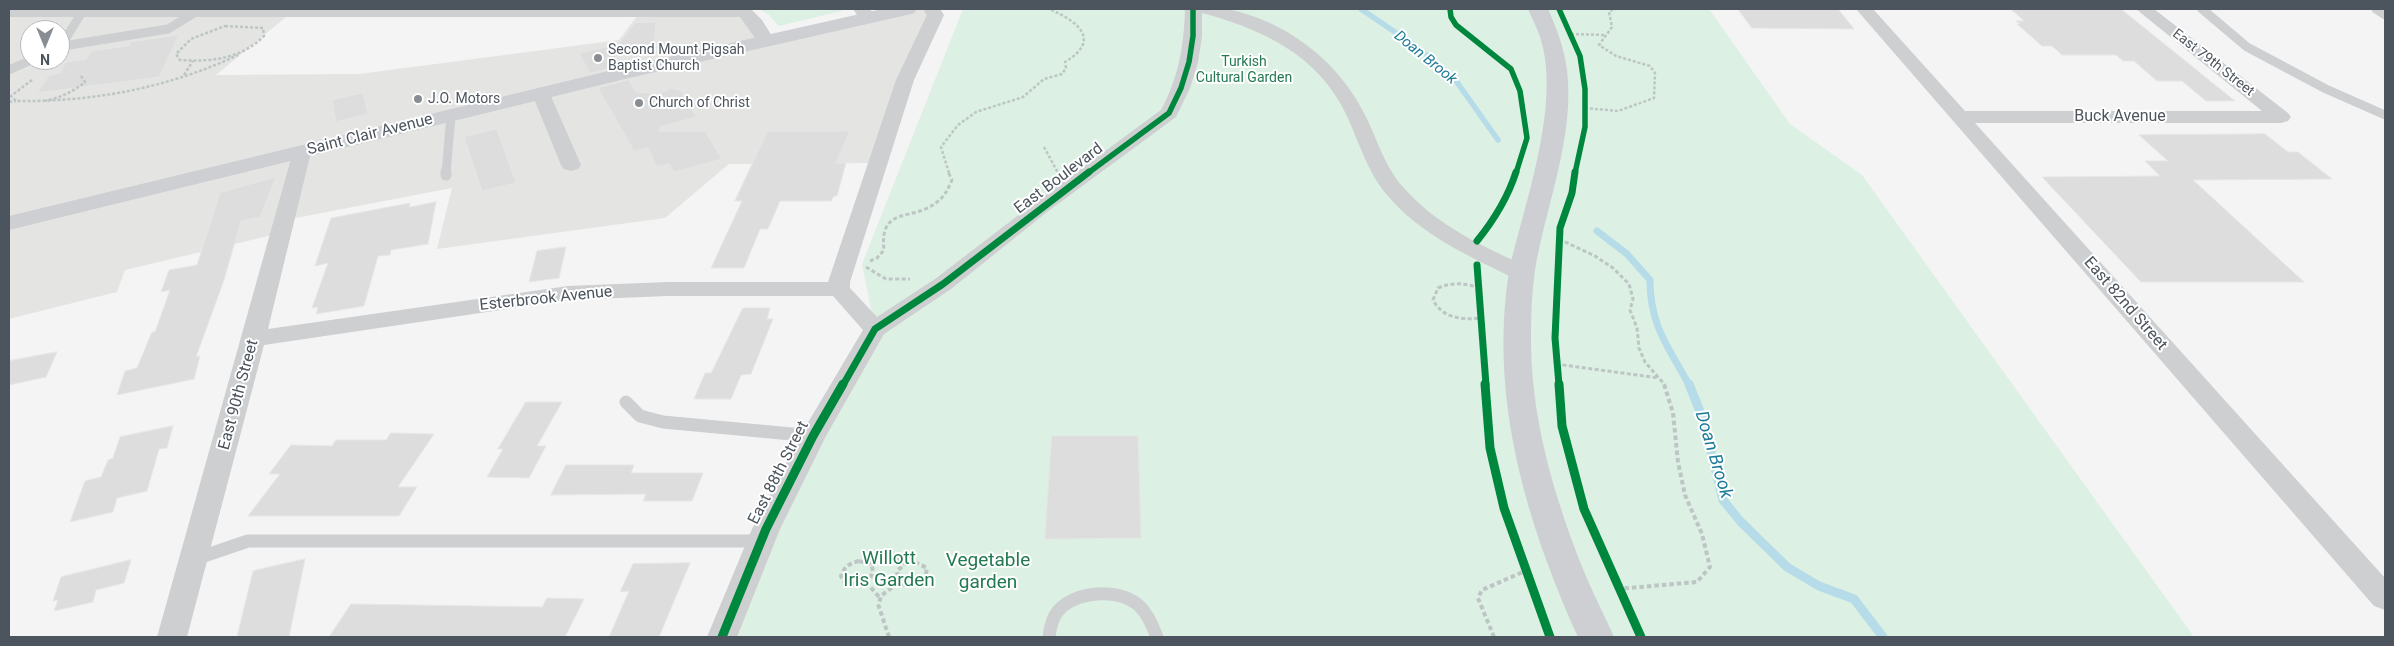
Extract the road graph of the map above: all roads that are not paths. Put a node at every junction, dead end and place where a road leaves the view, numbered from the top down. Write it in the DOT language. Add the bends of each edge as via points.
graph roads {
  1 [pos="907,9"];
  2 [pos="931,9"];
  3 [pos="1193,9"];
  4 [pos="1206,9"];
  5 [pos="1538,9"];
  6 [pos="1864,9"];
  7 [pos="2144,9"];
  8 [pos="2202,9"];
  9 [pos="2376,9"];
  10 [pos="9,12"];
  11 [pos="82,12"];
  12 [pos="196,12"];
  13 [pos="864,13"];
  14 [pos="2385,15"];
  15 [pos="70,33"];
  16 [pos="766,41"];
  17 [pos="70,46"];
  18 [pos="541,94"];
  19 [pos="2385,115"];
  20 [pos="451,116"];
  21 [pos="1960,117"];
  22 [pos="2281,117"];
  23 [pos="301,152"];
  24 [pos="571,165"];
  25 [pos="446,175"];
  26 [pos="9,223"];
  27 [pos="1522,273"];
  28 [pos="840,289"];
  29 [pos="875,328"];
  30 [pos="254,339"];
  31 [pos="626,402"];
  32 [pos="813,436"];
  33 [pos="760,541"];
  34 [pos="193,559"];
  35 [pos="2385,598"];
  36 [pos="172,637"];
  37 [pos="722,637"];
  38 [pos="1049,637"];
  39 [pos="1157,637"];
  40 [pos="1596,637"];
  1 -- 13 [label="main road, Saint Clair Avenue"];
  2 -- 28 [label="street" via="936,15 904,80 839,282"];
  3 -- 29 [label="street, East Boulevard" via="1191,59 1177,100 1169,113 943,284"];
  4 -- 27 [label="street" via="1239,16 1266,27 1310,56 1331,75 1344,93 1377,167 1406,204 1446,235"];
  5 -- 27 [label="main road" via="1548,28 1557,79 1553,133"];
  6 -- 21 [label="street, East 82nd Street"];
  7 -- 22 [label="street, East 79th Street"];
  8 -- 19 [label="lane" via="2247,47 2326,89"];
  9 -- 14 [label="lane"];
  10 -- 11 [label="street"];
  11 -- 12 [label="street"];
  11 -- 15 [label="lane"];
  12 -- 16 [label="street" via="745,12"];
  12 -- 17 [label="lane" via="168,29"];
  13 -- 16 [label="main road, Saint Clair Avenue"];
  16 -- 18 [label="main road, Saint Clair Avenue"];
  18 -- 20 [label="main road, Saint Clair Avenue"];
  18 -- 24 [label="street"];
  20 -- 23 [label="main road, Saint Clair Avenue"];
  20 -- 25 [label="lane"];
  21 -- 22 [label="street, Buck Avenue"];
  21 -- 35 [label="street, East 82nd Street"];
  23 -- 26 [label="main road, Saint Clair Avenue"];
  23 -- 30 [label="street, East 90th Street"];
  27 -- 40 [label="main road" via="1517,355 1535,476 1562,556"];
  28 -- 29 [label="street"];
  28 -- 30 [label="street, Esterbrook Avenue" via="668,289 568,293"];
  29 -- 32 [label="street, East 88th Street"];
  30 -- 34 [label="street, East 90th Street"];
  31 -- 32 [label="lane" via="640,416 663,422"];
  32 -- 33 [label="street, East 88th Street"];
  33 -- 34 [label="lane" via="248,541"];
  33 -- 37 [label="street, East 88th Street"];
  34 -- 36 [label="street, East 90th Street"];
  38 -- 39 [label="lane" via="1058,609 1079,598 1110,594 1134,602 1149,617"];
}
